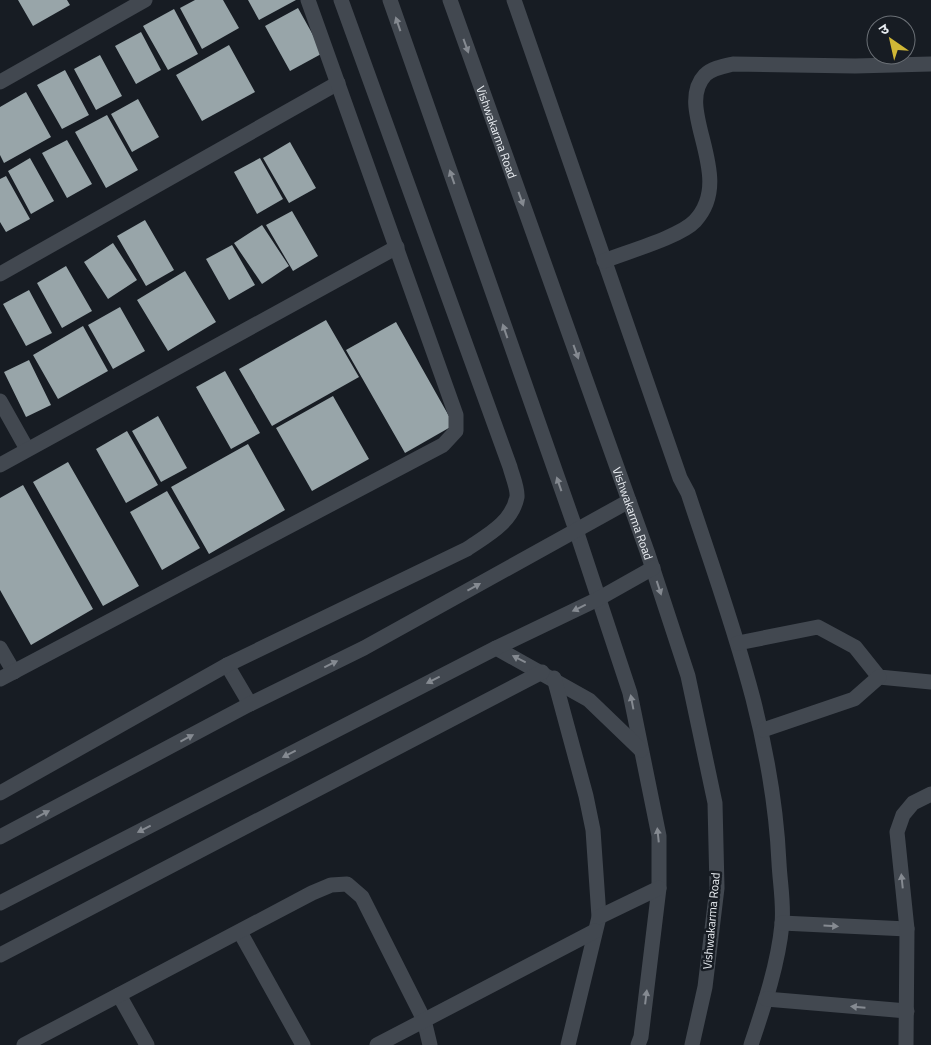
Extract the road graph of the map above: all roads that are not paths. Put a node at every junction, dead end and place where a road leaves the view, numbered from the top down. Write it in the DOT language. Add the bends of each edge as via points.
graph roads {
  1 [pos="145,0"];
  2 [pos="308,0"];
  3 [pos="341,0"];
  4 [pos="390,0"];
  5 [pos="450,0"];
  6 [pos="514,0"];
  7 [pos="931,64"];
  8 [pos="0,82"];
  9 [pos="338,83"];
  10 [pos="396,247"];
  11 [pos="604,261"];
  12 [pos="0,274"];
  13 [pos="0,401"];
  14 [pos="27,449"];
  15 [pos="0,464"];
  16 [pos="629,501"];
  17 [pos="576,530"];
  18 [pos="653,568"];
  19 [pos="598,599"];
  20 [pos="738,643"];
  21 [pos="0,648"];
  22 [pos="496,648"];
  23 [pos="227,665"];
  24 [pos="14,672"];
  25 [pos="548,675"];
  26 [pos="879,677"];
  27 [pos="0,679"];
  28 [pos="931,682"];
  29 [pos="250,704"];
  30 [pos="762,730"];
  31 [pos="641,750"];
  32 [pos="0,793"];
  33 [pos="931,794"];
  34 [pos="0,837"];
  35 [pos="659,888"];
  36 [pos="0,903"];
  37 [pos="782,923"];
  38 [pos="597,924"];
  39 [pos="907,929"];
  40 [pos="240,932"];
  41 [pos="0,955"];
  42 [pos="119,995"];
  43 [pos="766,999"];
  44 [pos="906,1011"];
  45 [pos="424,1020"];
  46 [pos="24,1045"];
  47 [pos="147,1045"];
  48 [pos="303,1045"];
  49 [pos="377,1045"];
  50 [pos="430,1045"];
  51 [pos="568,1045"];
  52 [pos="638,1045"];
  53 [pos="692,1045"];
  54 [pos="751,1045"];
  55 [pos="906,1045"];
  1 -- 8 [label="street"];
  2 -- 9 [label="street"];
  3 -- 23 [label="street" via="510,467 517,496 508,517 466,549"];
  17 -- 4 [label="street, one-way"];
  5 -- 16 [label="street, Vishwakarma Road, one-way"];
  6 -- 11 [label="street"];
  7 -- 11 [label="street" via="733,64 705,74 697,89 696,108 712,184 707,205 694,222 680,231"];
  9 -- 10 [label="street"];
  9 -- 12 [label="street"];
  10 -- 14 [label="street"];
  10 -- 24 [label="street" via="456,415 456,431 443,444"];
  11 -- 20 [label="street"];
  13 -- 14 [label="street"];
  14 -- 15 [label="street"];
  16 -- 17 [label="street"];
  16 -- 18 [label="street, Vishwakarma Road"];
  17 -- 19 [label="street"];
  29 -- 17 [label="street, one-way" via="364,648"];
  18 -- 19 [label="street"];
  18 -- 53 [label="street, Vishwakarma Road, one-way" via="688,676 715,803 717,888 705,987"];
  19 -- 22 [label="street, one-way"];
  31 -- 19 [label="street, one-way" via="630,692"];
  20 -- 26 [label="street" via="818,628 855,647"];
  20 -- 30 [label="street"];
  21 -- 24 [label="street"];
  25 -- 22 [label="street, one-way"];
  22 -- 36 [label="street, one-way"];
  23 -- 29 [label="street"];
  23 -- 32 [label="street"];
  24 -- 27 [label="street"];
  25 -- 31 [label="street" via="590,700"];
  25 -- 38 [label="street" via="586,796 593,830"];
  25 -- 41 [label="street"];
  26 -- 28 [label="street"];
  26 -- 30 [label="street" via="854,699"];
  34 -- 29 [label="street, one-way"];
  30 -- 37 [label="street" via="778,822"];
  35 -- 31 [label="street, one-way" via="659,836"];
  39 -- 33 [label="street, one-way" via="897,832 903,815 913,803"];
  35 -- 38 [label="street"];
  52 -- 35 [label="street, one-way"];
  37 -- 39 [label="street, one-way"];
  37 -- 43 [label="street"];
  38 -- 45 [label="street"];
  38 -- 51 [label="street"];
  39 -- 44 [label="street"];
  40 -- 42 [label="street"];
  40 -- 45 [label="street" via="312,893 331,885 347,884 362,897"];
  40 -- 48 [label="street"];
  42 -- 46 [label="street"];
  42 -- 47 [label="street"];
  44 -- 43 [label="street, one-way"];
  43 -- 54 [label="street"];
  44 -- 55 [label="street"];
  45 -- 49 [label="street"];
  45 -- 50 [label="street"];
}
